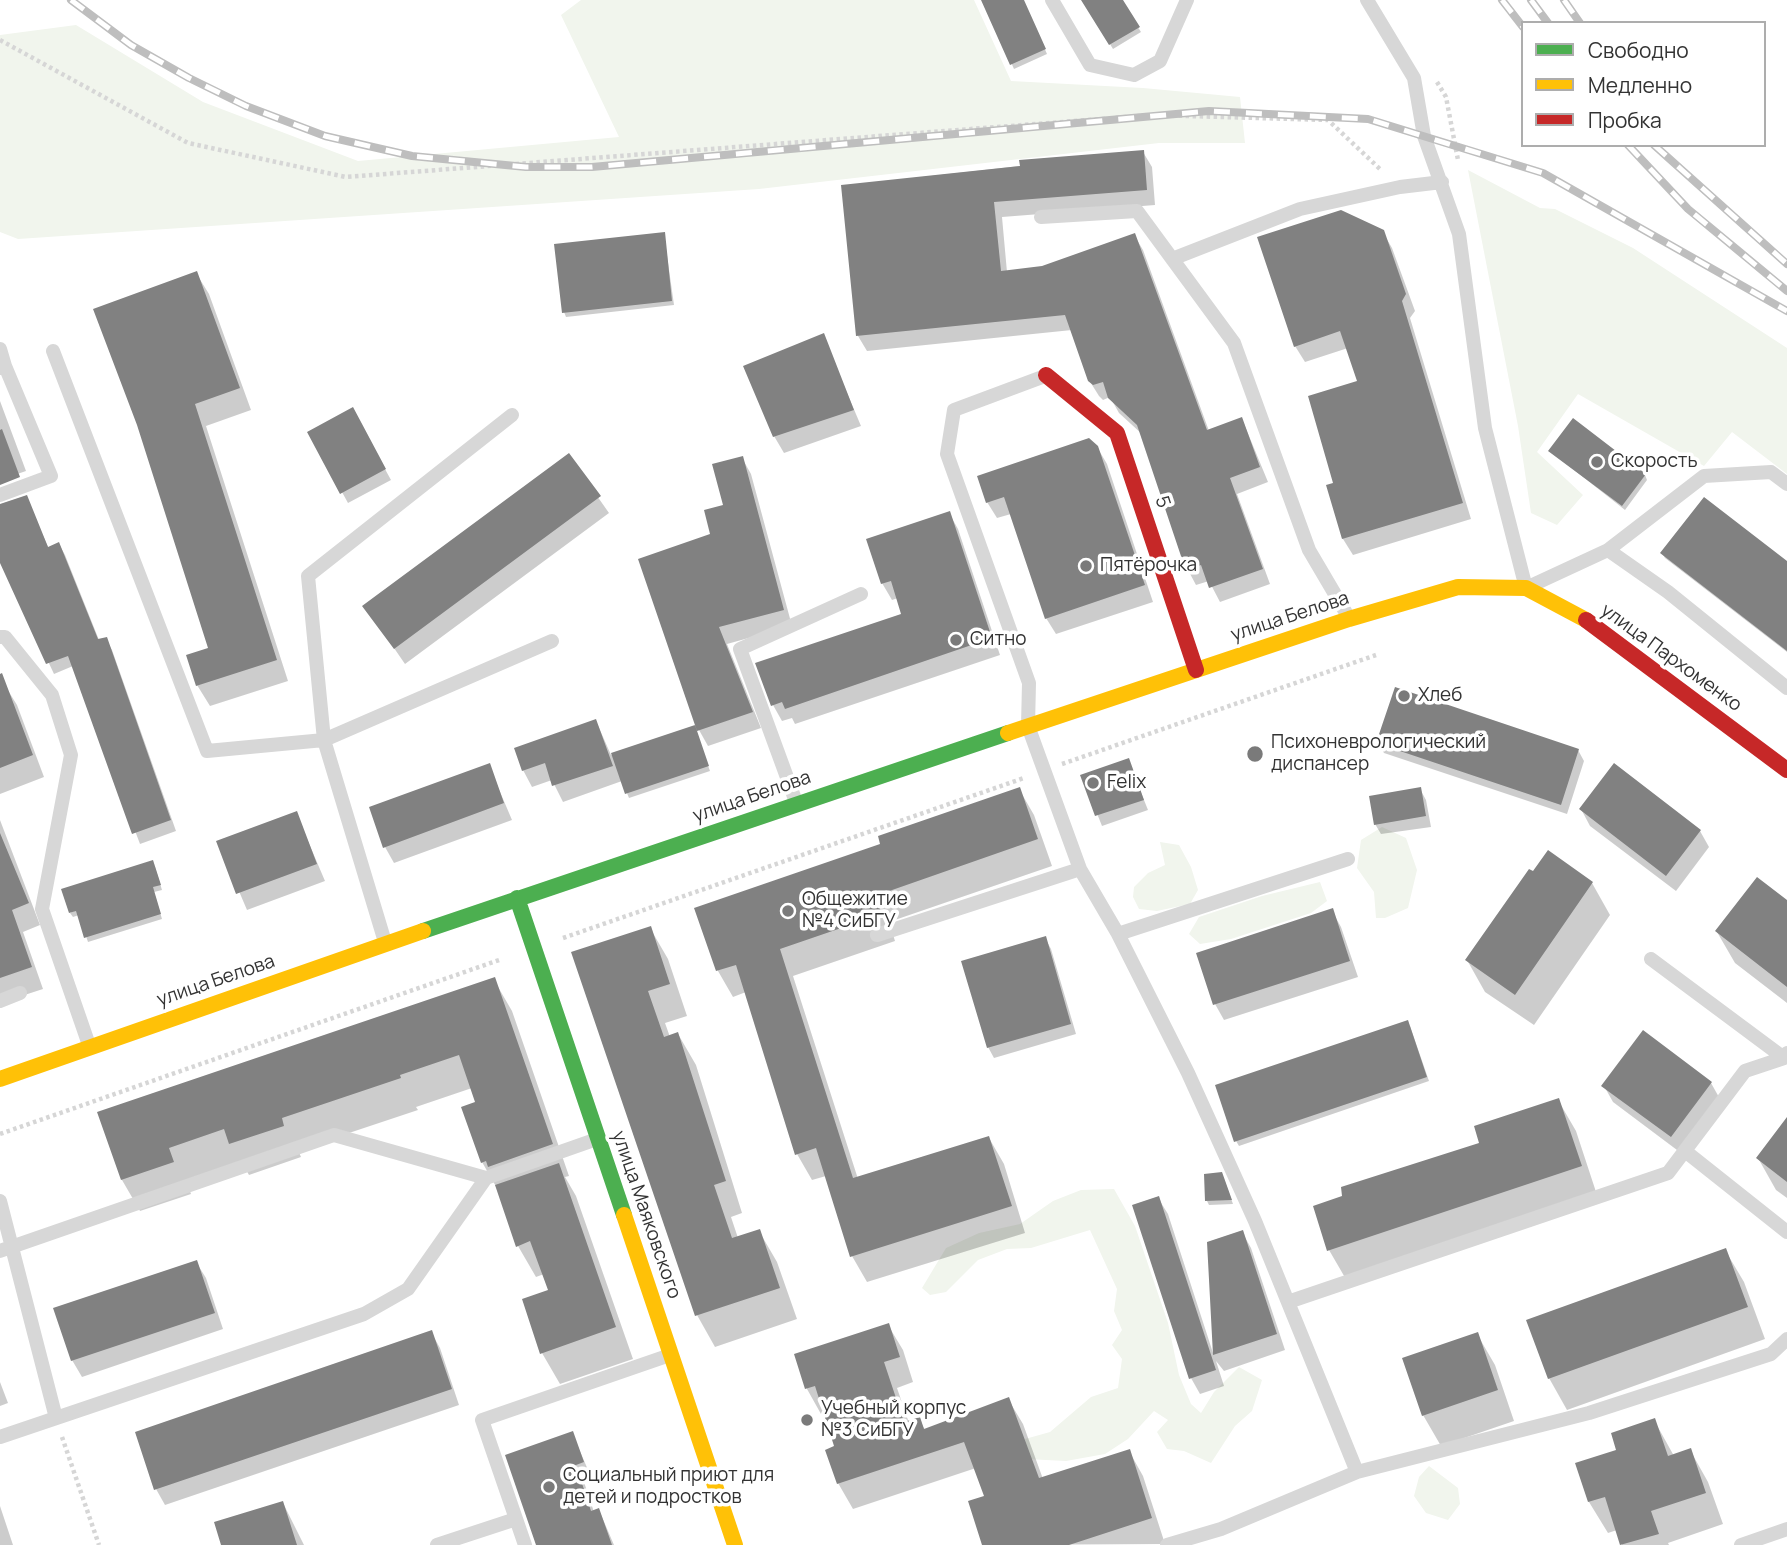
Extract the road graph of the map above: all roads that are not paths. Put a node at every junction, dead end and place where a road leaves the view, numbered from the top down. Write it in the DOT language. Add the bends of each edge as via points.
graph roads {
  1 [pos="1052,0"];
  2 [pos="1187,0"];
  3 [pos="1367,0"];
  4 [pos="1442,182"];
  5 [pos="1041,217"];
  6 [pos="1172,259"];
  7 [pos="0,349"];
  8 [pos="53,351"];
  9 [pos="3,367"];
  10 [pos="1046,375"];
  11 [pos="512,415"];
  12 [pos="1787,484"];
  13 [pos="0,495"];
  14 [pos="1608,550"];
  15 [pos="1525,588"];
  16 [pos="861,594"];
  17 [pos="1349,619"];
  18 [pos="0,637"];
  19 [pos="552,641"];
  20 [pos="1196,670"];
  21 [pos="1787,688"];
  22 [pos="1028,726"];
  23 [pos="324,740"];
  24 [pos="1787,770"];
  25 [pos="797,804"];
  26 [pos="1348,859"];
  27 [pos="1080,869"];
  28 [pos="517,898"];
  29 [pos="1118,934"];
  30 [pos="877,935"];
  31 [pos="385,944"];
  32 [pos="1651,959"];
  33 [pos="20,993"];
  34 [pos="0,1001"];
  35 [pos="90,1047"];
  36 [pos="1785,1055"];
  37 [pos="0,1079"];
  38 [pos="598,1139"];
  39 [pos="1685,1151"];
  40 [pos="485,1178"];
  41 [pos="0,1201"];
  42 [pos="1787,1232"];
  43 [pos="5,1249"];
  44 [pos="1288,1302"];
  45 [pos="1787,1339"];
  46 [pos="671,1354"];
  47 [pos="56,1418"];
  48 [pos="0,1437"];
  49 [pos="1357,1472"];
  50 [pos="516,1518"];
  51 [pos="1221,1529"];
  52 [pos="1787,1529"];
  53 [pos="437,1545"];
  54 [pos="525,1545"];
  55 [pos="733,1545"];
  56 [pos="1167,1545"];
  57 [pos="1222,1545"];
  58 [pos="1741,1545"];
  1 -- 2 [label="lane" via="1090,65 1134,75 1160,61"];
  3 -- 4 [label="lane" via="1414,78 1424,136"];
  4 -- 6 [label="lane" via="1300,209"];
  4 -- 15 [label="lane" via="1459,234 1485,428"];
  5 -- 6 [label="lane" via="1137,211"];
  6 -- 17 [label="lane" via="1234,343 1309,550"];
  7 -- 9 [label="lane"];
  8 -- 23 [label="lane" via="207,751"];
  9 -- 13 [label="lane" via="51,476"];
  10 -- 20 [label="main road, 5" via="1117,433"];
  10 -- 22 [label="lane" via="954,410 947,454 1029,683"];
  11 -- 23 [label="lane" via="308,576"];
  12 -- 14 [label="lane" via="1771,472 1704,476"];
  14 -- 15 [label="lane"];
  14 -- 21 [label="lane"];
  15 -- 17 [label="main road, улица Белова" via="1458,587"];
  15 -- 24 [label="main road, улица Пархоменко" via="1597,626"];
  16 -- 25 [label="lane" via="740,649"];
  17 -- 20 [label="main road, улица Белова"];
  18 -- 35 [label="lane" via="5,637 52,695 71,755 42,909"];
  19 -- 23 [label="lane"];
  20 -- 22 [label="main road, улица Белова"];
  22 -- 25 [label="main road, улица Белова"];
  22 -- 27 [label="lane"];
  23 -- 31 [label="lane"];
  25 -- 28 [label="main road, улица Белова"];
  26 -- 29 [label="lane"];
  27 -- 29 [label="lane"];
  27 -- 30 [label="lane"];
  28 -- 31 [label="main road, улица Белова"];
  28 -- 38 [label="main road, улица Маяковского"];
  29 -- 44 [label="lane" via="1188,1073"];
  31 -- 35 [label="main road, улица Белова"];
  32 -- 36 [label="lane"];
  33 -- 34 [label="lane"];
  35 -- 37 [label="main road, улица Белова"];
  36 -- 39 [label="lane" via="1745,1071"];
  38 -- 40 [label="lane"];
  38 -- 46 [label="main road, улица Маяковского"];
  39 -- 42 [label="lane"];
  39 -- 44 [label="lane" via="1668,1173"];
  40 -- 43 [label="lane" via="334,1135"];
  40 -- 47 [label="lane" via="408,1289 364,1314"];
  41 -- 43 [label="lane"];
  43 -- 47 [label="lane"];
  44 -- 49 [label="lane"];
  45 -- 49 [label="lane" via="1771,1354 1589,1413"];
  46 -- 50 [label="lane" via="482,1420"];
  46 -- 55 [label="main road, улица Маяковского"];
  47 -- 48 [label="lane"];
  49 -- 51 [label="lane"];
  50 -- 53 [label="lane"];
  50 -- 54 [label="lane"];
  51 -- 56 [label="lane"];
  51 -- 57 [label="lane"];
  52 -- 58 [label="lane"];
}
